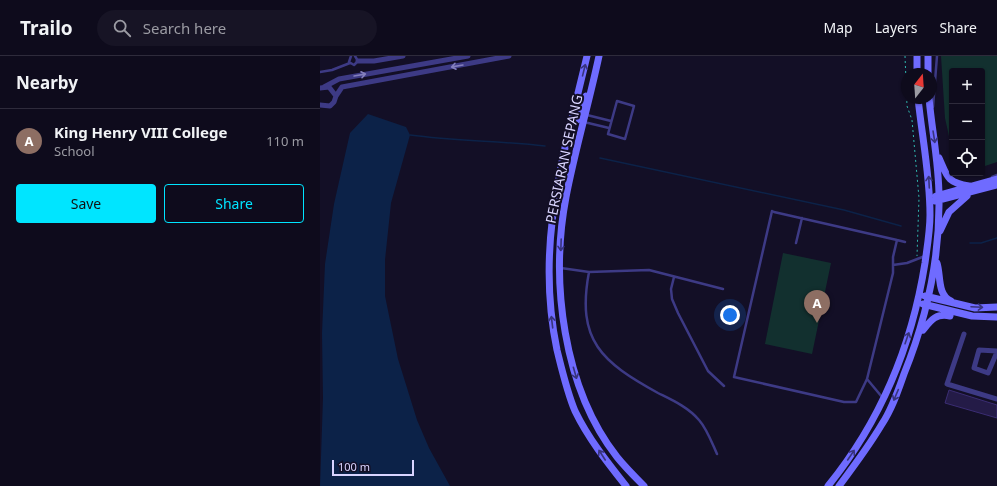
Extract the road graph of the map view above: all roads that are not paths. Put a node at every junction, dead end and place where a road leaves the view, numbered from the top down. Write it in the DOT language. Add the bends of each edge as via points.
graph roads {
  1 [pos="350,56"];
  2 [pos="403,56"];
  3 [pos="468,56"];
  4 [pos="509,56"];
  5 [pos="587,56"];
  6 [pos="598,56"];
  7 [pos="928,56"];
  8 [pos="937,56"];
  9 [pos="356,57"];
  10 [pos="917,59"];
  11 [pos="936,62"];
  12 [pos="350,63"];
  13 [pos="922,68"];
  14 [pos="928,68"];
  15 [pos="933,68"];
  16 [pos="320,72"];
  17 [pos="322,87"];
  18 [pos="336,96"];
  19 [pos="919,104"];
  20 [pos="930,104"];
  21 [pos="320,105"];
  22 [pos="931,115"];
  23 [pos="572,118"];
  24 [pos="585,118"];
  25 [pos="611,121"];
  26 [pos="609,128"];
  27 [pos="936,152"];
  28 [pos="997,175"];
  29 [pos="997,179"];
  30 [pos="960,185"];
  31 [pos="997,185"];
  32 [pos="973,189"];
  33 [pos="939,198"];
  34 [pos="930,200"];
  35 [pos="802,218"];
  36 [pos="938,234"];
  37 [pos="897,240"];
  38 [pos="905,242"];
  39 [pos="796,243"];
  40 [pos="926,256"];
  41 [pos="936,259"];
  42 [pos="893,265"];
  43 [pos="560,268"];
  44 [pos="589,272"];
  45 [pos="674,277"];
  46 [pos="723,289"];
  47 [pos="919,294"];
  48 [pos="929,297"];
  49 [pos="917,303"];
  50 [pos="927,305"];
  51 [pos="961,305"];
  52 [pos="997,307"];
  53 [pos="969,316"];
  54 [pos="997,317"];
  55 [pos="920,333"];
  56 [pos="964,334"];
  57 [pos="997,351"];
  58 [pos="867,379"];
  59 [pos="724,386"];
  60 [pos="884,399"];
  61 [pos="997,399"];
  62 [pos="717,454"];
  63 [pos="626,486"];
  64 [pos="644,486"];
  65 [pos="828,486"];
  66 [pos="839,486"];
  1 -- 12 [label="lane"];
  2 -- 9 [label="street" via="374,61"];
  17 -- 3 [label="street, one-way" via="339,79"];
  4 -- 18 [label="street, one-way" via="342,87"];
  23 -- 5 [label="street, PERSIARAN SEPANG, one-way"];
  6 -- 23 [label="street" via="580,117 577,120"];
  6 -- 24 [label="street, PERSIARAN SEPANG"];
  7 -- 14 [label="street"];
  8 -- 11 [label="lane"];
  9 -- 12 [label="lane" via="354,65"];
  10 -- 13 [label="street"];
  11 -- 15 [label="lane"];
  11 -- 22 [label="lane"];
  12 -- 16 [label="lane"];
  17 -- 18 [label="street" via="332,89"];
  18 -- 21 [label="street" via="330,106"];
  34 -- 19 [label="street, one-way"];
  20 -- 22 [label="street"];
  22 -- 27 [label="street, one-way"];
  63 -- 23 [label="street, PERSIARAN SEPANG, one-way" via="606,462 575,410 559,360 552,326 548,288 550,235 555,197"];
  24 -- 25 [label="lane"];
  24 -- 26 [label="lane"];
  24 -- 43 [label="street, PERSIARAN SEPANG, one-way" via="566,198"];
  25 -- 26 [label="lane"];
  25 -- 26 [label="lane" via="616,101 633,105 625,139 608,135"];
  27 -- 30 [label="street" via="948,179"];
  27 -- 33 [label="street"];
  28 -- 30 [label="lane"];
  29 -- 32 [label="street"];
  30 -- 32 [label="street"];
  31 -- 32 [label="street"];
  32 -- 33 [label="street"];
  32 -- 36 [label="street" via="949,212"];
  33 -- 34 [label="street"];
  33 -- 36 [label="street"];
  34 -- 40 [label="street"];
  35 -- 37 [label="lane"];
  35 -- 39 [label="lane"];
  35 -- 58 [label="lane" via="770,213 734,377 849,403 856,402"];
  36 -- 41 [label="street"];
  37 -- 38 [label="lane"];
  37 -- 42 [label="lane"];
  40 -- 42 [label="lane"];
  40 -- 47 [label="street"];
  41 -- 48 [label="street"];
  41 -- 51 [label="street" via="943,295 947,300"];
  42 -- 58 [label="lane" via="888,296"];
  43 -- 44 [label="lane"];
  43 -- 64 [label="street, PERSIARAN SEPANG, one-way" via="564,324 577,381 595,423 617,457"];
  44 -- 45 [label="lane" via="649,270"];
  44 -- 62 [label="lane" via="585,296 586,315 590,334 597,348 628,376 681,405 699,420"];
  45 -- 46 [label="lane"];
  45 -- 59 [label="lane" via="672,299 678,313 708,370"];
  47 -- 48 [label="street"];
  47 -- 49 [label="street"];
  48 -- 50 [label="street"];
  48 -- 51 [label="street"];
  49 -- 50 [label="street"];
  60 -- 49 [label="street, one-way" via="900,359"];
  50 -- 53 [label="street"];
  50 -- 55 [label="street"];
  51 -- 52 [label="street, one-way" via="976,308"];
  53 -- 54 [label="street"];
  53 -- 55 [label="street" via="959,318 940,314"];
  55 -- 66 [label="street, one-way" via="888,413"];
  56 -- 61 [label="street" via="947,384"];
  57 -- 57 [label="street" via="979,350 974,368 988,372"];
  58 -- 60 [label="lane"];
  65 -- 60 [label="street, one-way" via="869,427"];
}
